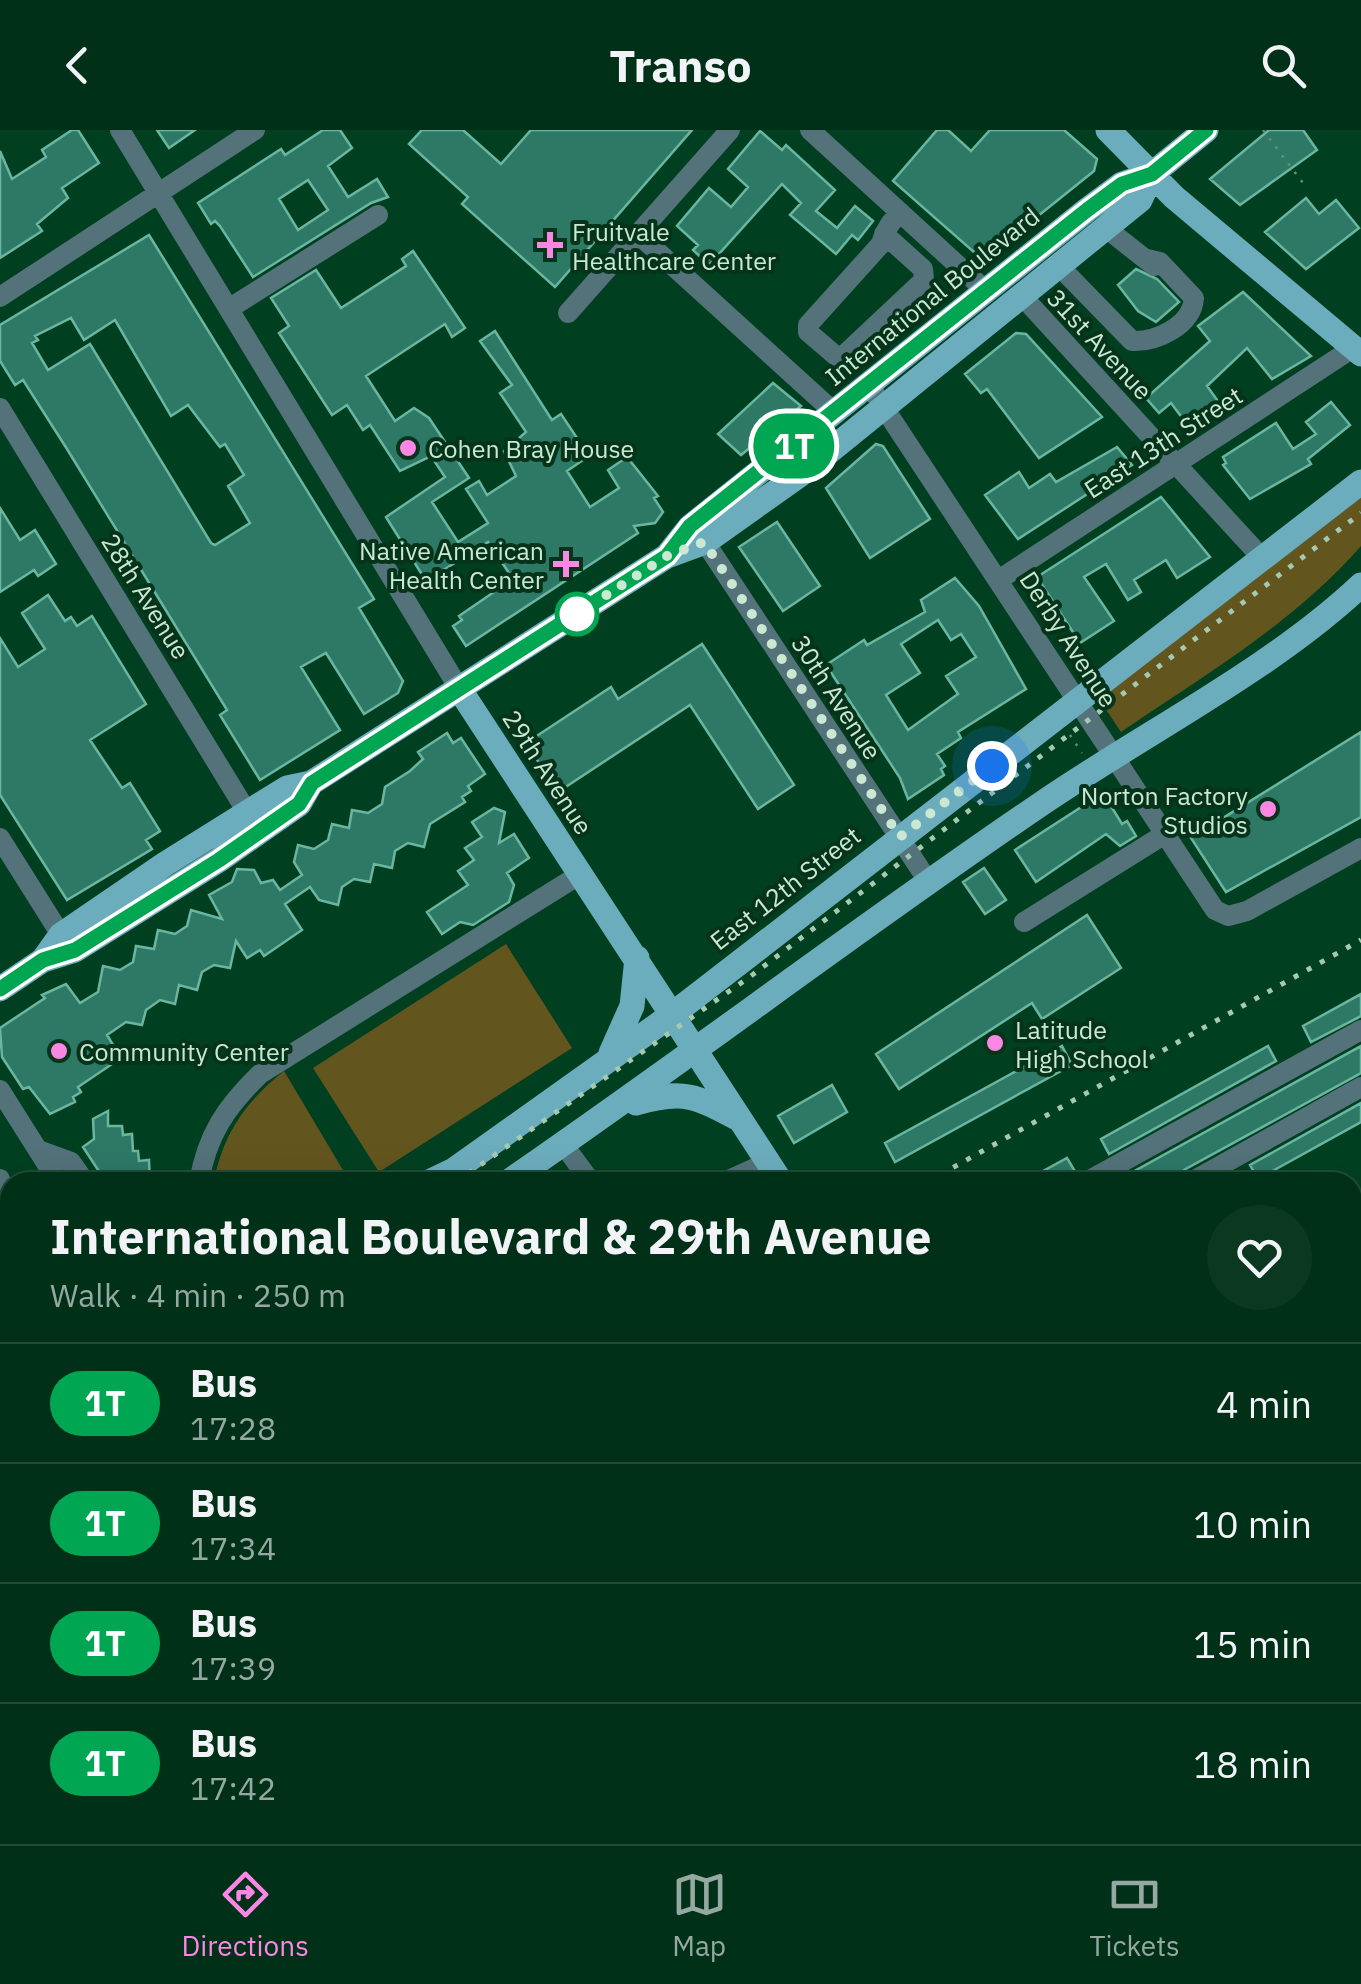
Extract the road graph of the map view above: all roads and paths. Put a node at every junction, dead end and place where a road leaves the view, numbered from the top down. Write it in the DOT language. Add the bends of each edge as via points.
graph roads {
  1 [pos="120,130"];
  2 [pos="255,130"];
  3 [pos="730,130"];
  4 [pos="810,130"];
  5 [pos="1108,130"];
  6 [pos="1206,130"];
  7 [pos="1264,130"];
  8 [pos="1152,174"];
  9 [pos="1302,183"];
  10 [pos="159,194"];
  11 [pos="900,212"];
  12 [pos="378,215"];
  13 [pos="1106,228"];
  14 [pos="638,234"];
  15 [pos="884,234"];
  16 [pos="1060,266"];
  17 [pos="986,292"];
  18 [pos="1022,296"];
  19 [pos="0,297"];
  20 [pos="230,308"];
  21 [pos="568,313"];
  22 [pos="1357,351"];
  23 [pos="870,385"];
  24 [pos="884,407"];
  25 [pos="0,410"];
  26 [pos="835,413"];
  27 [pos="1177,463"];
  28 [pos="1361,482"];
  29 [pos="704,542"];
  30 [pos="667,556"];
  31 [pos="1262,559"];
  32 [pos="1361,564"];
  33 [pos="1000,579"];
  34 [pos="1361,585"];
  35 [pos="1284,646"];
  36 [pos="460,690"];
  37 [pos="1079,701"];
  38 [pos="1066,729"];
  39 [pos="1114,754"];
  40 [pos="1084,756"];
  41 [pos="312,783"];
  42 [pos="247,812"];
  43 [pos="1165,834"];
  44 [pos="900,837"];
  45 [pos="0,838"];
  46 [pos="1361,848"];
  47 [pos="579,875"];
  48 [pos="928,880"];
  49 [pos="1024,922"];
  50 [pos="61,934"];
  51 [pos="637,958"];
  52 [pos="43,960"];
  53 [pos="0,988"];
  54 [pos="673,1014"];
  55 [pos="1361,1030"];
  56 [pos="698,1052"];
  57 [pos="607,1060"];
  58 [pos="1361,1087"];
  59 [pos="0,1090"];
  60 [pos="612,1111"];
  61 [pos="742,1120"];
  62 [pos="564,1144"];
  63 [pos="38,1150"];
  64 [pos="52,1172"];
  65 [pos="78,1172"];
  66 [pos="201,1172"];
  67 [pos="444,1172"];
  68 [pos="523,1172"];
  69 [pos="584,1172"];
  70 [pos="775,1172"];
  71 [pos="1104,1172"];
  72 [pos="1209,1172"];
  1 -- 10 [label="street, 29th Avenue"];
  2 -- 10 [label="street"];
  3 -- 14 [label="street"];
  4 -- 11 [label="street"];
  5 -- 8 [label="main road"];
  6 -- 8 [label="main road, International Boulevard"];
  7 -- 9 [label="path"];
  8 -- 13 [label="main road, International Boulevard" via="1140,200"];
  8 -- 17 [label="main road, International Boulevard" via="1122,184"];
  8 -- 22 [label="main road"];
  10 -- 19 [label="street"];
  10 -- 20 [label="street, 29th Avenue"];
  11 -- 15 [label="street"];
  11 -- 17 [label="street"];
  12 -- 20 [label="street"];
  13 -- 16 [label="main road, International Boulevard"];
  13 -- 16 [label="street" via="1147,259 1186,304 1132,342"];
  14 -- 21 [label="street"];
  14 -- 26 [label="street"];
  15 -- 15 [label="street" via="808,325 836,356 924,280 923,269"];
  16 -- 18 [label="main road, International Boulevard"];
  17 -- 23 [label="main road, International Boulevard"];
  18 -- 24 [label="main road, International Boulevard"];
  18 -- 27 [label="street, 31st Avenue"];
  20 -- 36 [label="street, 29th Avenue"];
  22 -- 27 [label="street, East 13th Street"];
  23 -- 24 [label="street, Derby Avenue"];
  23 -- 26 [label="main road, International Boulevard"];
  24 -- 29 [label="main road, International Boulevard"];
  24 -- 33 [label="street, Derby Avenue"];
  25 -- 42 [label="street, 28th Avenue"];
  26 -- 30 [label="main road, International Boulevard" via="690,526"];
  27 -- 31 [label="street, 31st Avenue"];
  27 -- 33 [label="street, East 13th Street"];
  28 -- 31 [label="main road, East 12th Street"];
  29 -- 30 [label="main road, International Boulevard"];
  29 -- 44 [label="street, 30th Avenue"];
  30 -- 36 [label="main road, International Boulevard"];
  31 -- 37 [label="main road, East 12th Street"];
  32 -- 35 [label="main road"];
  33 -- 37 [label="street, Derby Avenue"];
  34 -- 35 [label="main road"];
  35 -- 39 [label="main road"];
  36 -- 41 [label="main road, International Boulevard"];
  36 -- 47 [label="main road, 29th Avenue"];
  37 -- 39 [label="street, Derby Avenue"];
  37 -- 44 [label="main road, East 12th Street"];
  38 -- 40 [label="path"];
  39 -- 43 [label="street, Derby Avenue"];
  39 -- 48 [label="main road"];
  41 -- 42 [label="main road, International Boulevard" via="287,788"];
  41 -- 52 [label="main road, International Boulevard" via="299,804 219,860 75,950"];
  42 -- 50 [label="main road, International Boulevard"];
  43 -- 46 [label="street, Derby Avenue" via="1215,910 1228,916"];
  43 -- 49 [label="street"];
  44 -- 48 [label="street, 30th Avenue"];
  44 -- 54 [label="main road, East 12th Street"];
  45 -- 50 [label="street"];
  47 -- 51 [label="main road, 29th Avenue"];
  47 -- 66 [label="street" via="260,1074 227,1106 205,1146"];
  48 -- 56 [label="main road"];
  50 -- 52 [label="main road, International Boulevard"];
  51 -- 54 [label="main road, 29th Avenue"];
  51 -- 57 [label="main road" via="632,1006"];
  52 -- 53 [label="main road, International Boulevard"];
  54 -- 56 [label="main road, 29th Avenue"];
  54 -- 57 [label="main road, East 12th Street"];
  55 -- 71 [label="street"];
  56 -- 60 [label="main road"];
  56 -- 61 [label="main road, 29th Avenue"];
  57 -- 67 [label="main road, East 12th Street"];
  58 -- 72 [label="street"];
  59 -- 63 [label="street"];
  60 -- 61 [label="main road" via="686,1094"];
  60 -- 62 [label="main road"];
  61 -- 70 [label="main road, 29th Avenue"];
  62 -- 68 [label="main road"];
  62 -- 69 [label="street"];
  63 -- 64 [label="street"];
  63 -- 65 [label="street" via="71,1162"];
}
